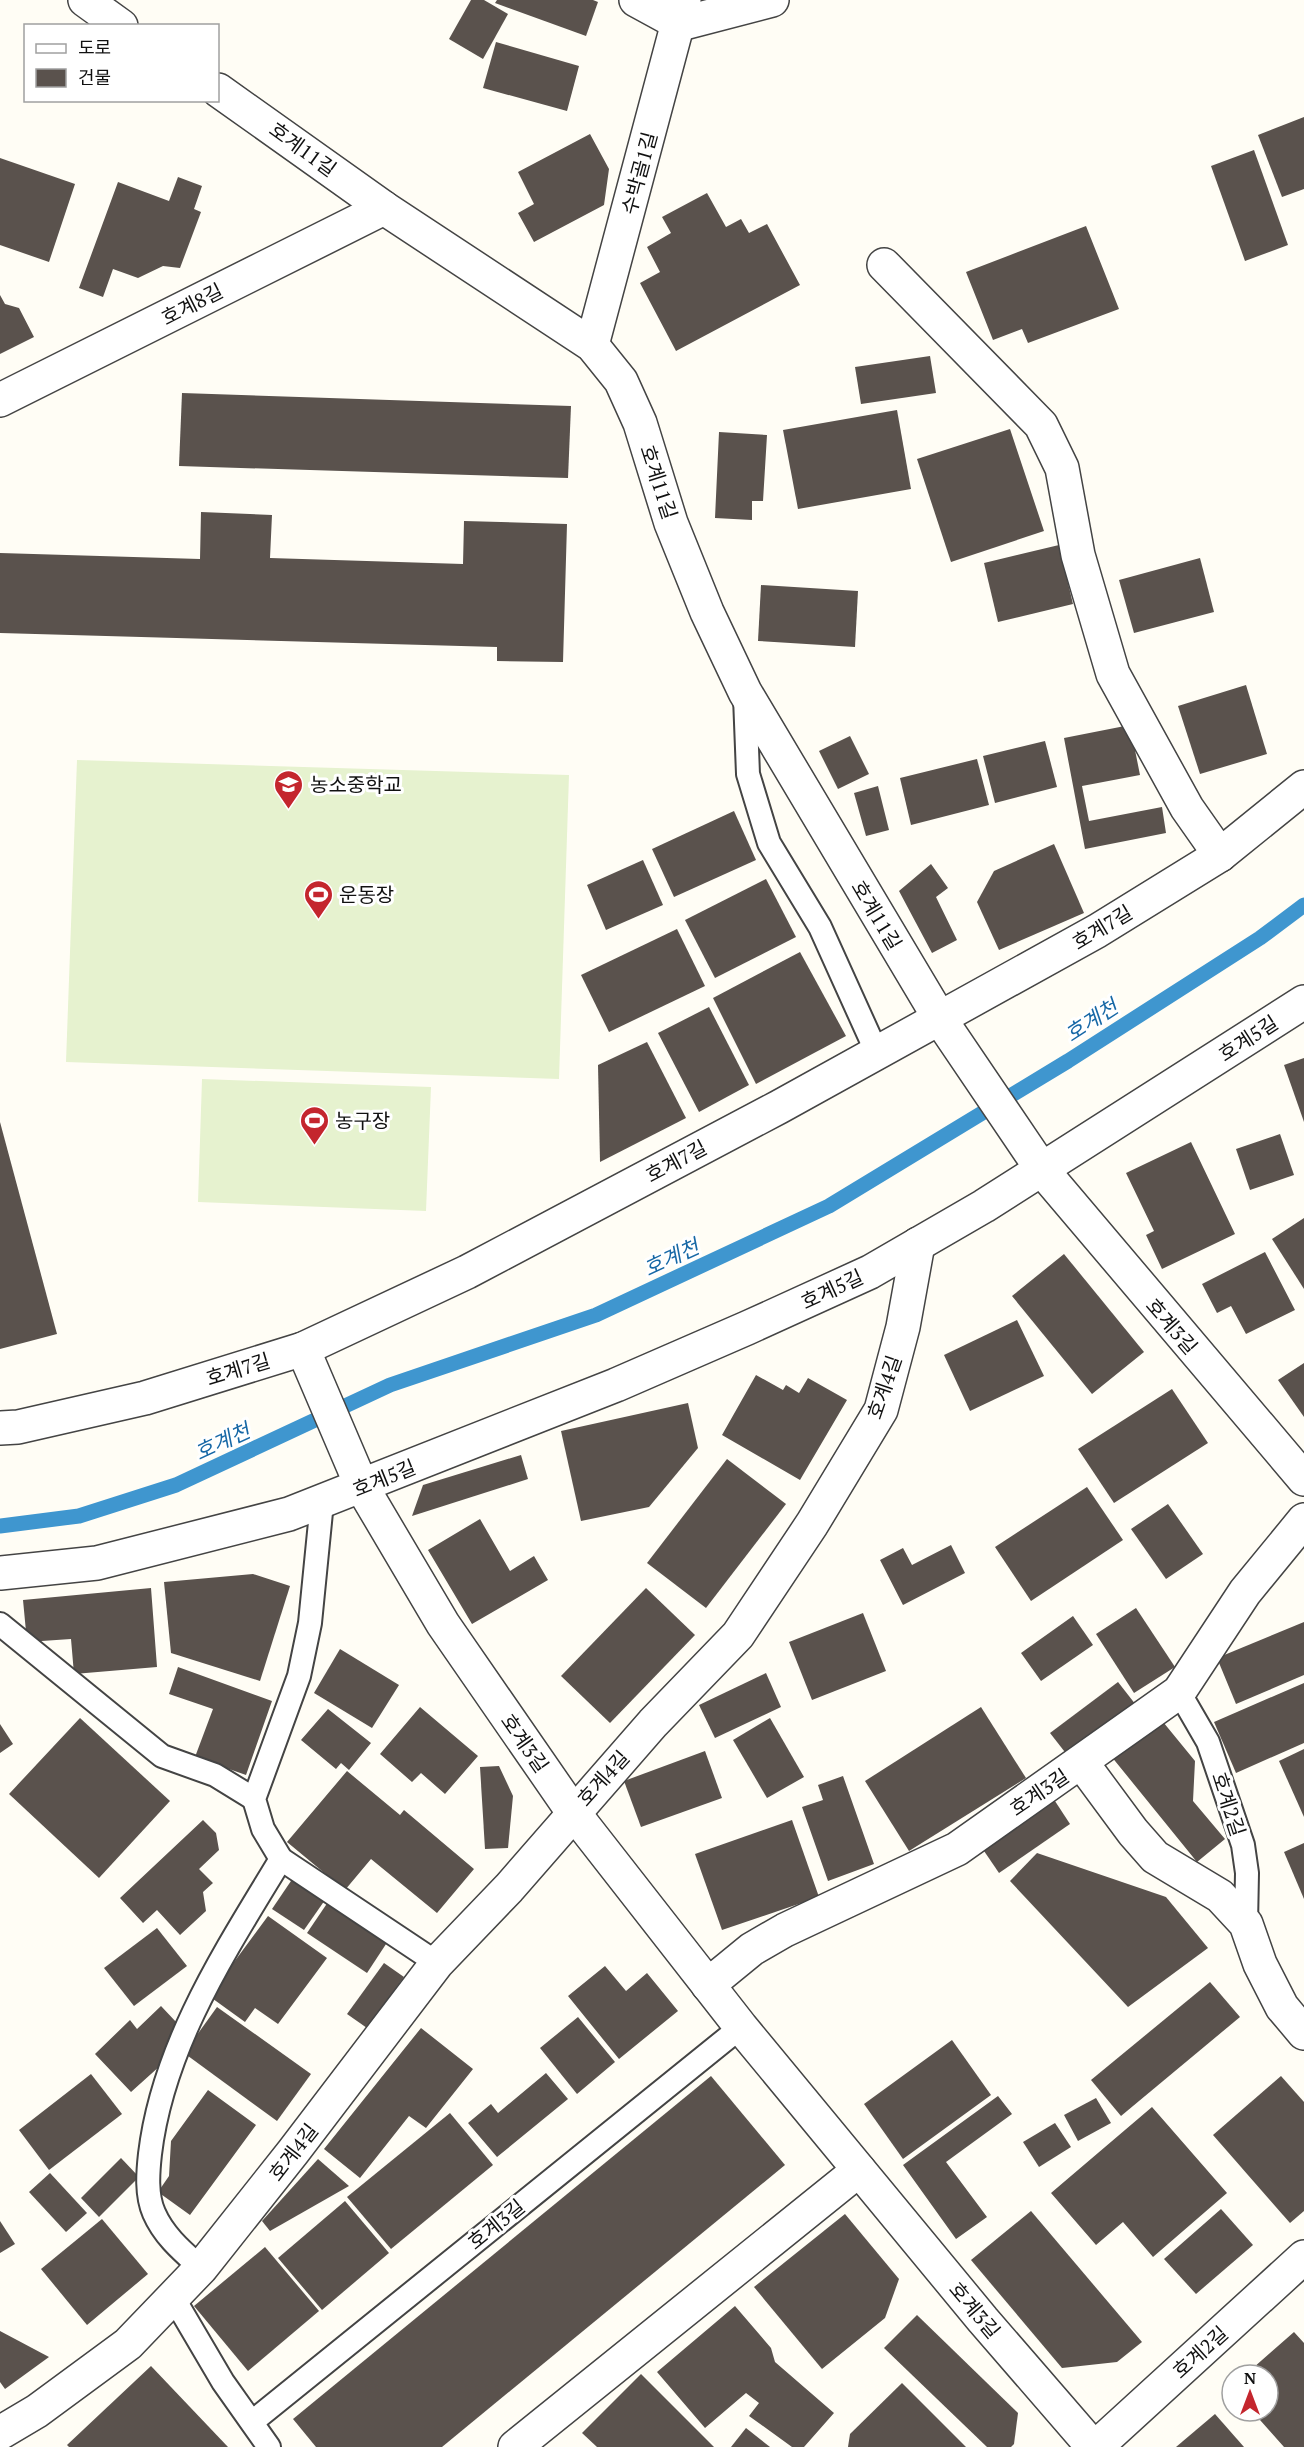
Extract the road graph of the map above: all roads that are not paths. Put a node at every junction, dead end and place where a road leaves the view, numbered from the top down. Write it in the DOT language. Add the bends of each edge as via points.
graph roads {
  1 [pos="85,0"];
  2 [pos="636,0"];
  3 [pos="772,0"];
  4 [pos="682,12"];
  5 [pos="118,24"];
  6 [pos="219,91"];
  7 [pos="384,208"];
  8 [pos="884,265"];
  9 [pos="592,345"];
  10 [pos="0,400"];
  11 [pos="745,692"];
  12 [pos="1304,787"];
  13 [pos="1220,855"];
  14 [pos="1304,1002"];
  15 [pos="940,1019"];
  16 [pos="877,1053"];
  17 [pos="967,1060"];
  18 [pos="1043,1171"];
  19 [pos="918,1244"];
  20 [pos="303,1349"];
  21 [pos="0,1428"];
  22 [pos="1304,1479"];
  23 [pos="362,1487"];
  24 [pos="322,1502"];
  25 [pos="1304,1520"];
  26 [pos="0,1573"];
  27 [pos="0,1624"];
  28 [pos="1179,1692"];
  29 [pos="1082,1763"];
  30 [pos="254,1799"];
  31 [pos="573,1812"];
  32 [pos="281,1859"];
  33 [pos="1246,1924"];
  34 [pos="437,1963"];
  35 [pos="708,1985"];
  36 [pos="741,2027"];
  37 [pos="1304,2033"];
  38 [pos="859,2170"];
  39 [pos="1304,2258"];
  40 [pos="201,2268"];
  41 [pos="173,2297"];
  42 [pos="252,2422"];
  43 [pos="0,2433"];
  44 [pos="269,2447"];
  45 [pos="515,2447"];
  46 [pos="1095,2447"];
  1 -- 5 [label="street"];
  2 -- 4 [label="street"];
  3 -- 4 [label="street"];
  4 -- 9 [label="street, 수박골1길"];
  6 -- 7 [label="street, 호계11길"];
  7 -- 9 [label="street, 호계11길"];
  7 -- 10 [label="street, 호계8길"];
  8 -- 13 [label="street" via="1041,425 1062,468 1078,555 1113,674 1187,808"];
  9 -- 11 [label="street, 호계11길" via="621,381 640,423 671,523"];
  11 -- 15 [label="street, 호계11길"];
  11 -- 16 [label="lane" via="748,774 769,843 820,927"];
  12 -- 13 [label="street, 호계7길"];
  13 -- 15 [label="street, 호계7길" via="1097,931"];
  14 -- 18 [label="street, 호계5길"];
  15 -- 16 [label="street, 호계7길"];
  15 -- 17 [label="street, 호계11길"];
  16 -- 20 [label="street, 호계7길" via="477,1266"];
  17 -- 18 [label="street, 호계3길"];
  18 -- 19 [label="street, 호계5길"];
  18 -- 22 [label="street, 호계3길"];
  19 -- 23 [label="street, 호계5길" via="870,1272 736,1332"];
  19 -- 31 [label="street, 호계4길" via="903,1327 881,1410 812,1524 738,1635"];
  20 -- 21 [label="street, 호계7길" via="145,1398"];
  20 -- 23 [label="street, 호계3길"];
  23 -- 24 [label="street, 호계5길"];
  23 -- 31 [label="street, 호계3길" via="443,1624"];
  24 -- 26 [label="street, 호계5길" via="98,1563"];
  24 -- 30 [label="lane" via="310,1623 299,1676"];
  25 -- 28 [label="street, 호계3길" via="1245,1592"];
  27 -- 30 [label="lane" via="162,1756 214,1774"];
  28 -- 29 [label="street, 호계3길"];
  28 -- 33 [label="lane, 호계2길" via="1208,1742 1243,1845"];
  29 -- 33 [label="street, 호계2길" via="1155,1857 1220,1896"];
  29 -- 35 [label="street, 호계3길" via="957,1849 785,1930 752,1949"];
  30 -- 32 [label="lane" via="263,1829"];
  31 -- 34 [label="street, 호계4길"];
  31 -- 35 [label="street, 호계3길"];
  32 -- 34 [label="lane"];
  32 -- 40 [label="lane" via="209,1978 172,2063 153,2128 148,2176 153,2211 167,2237"];
  33 -- 37 [label="street, 호계2길" via="1260,1964 1282,2007"];
  34 -- 40 [label="street, 호계4길"];
  35 -- 36 [label="street, 호계3길"];
  36 -- 38 [label="street, 호계3길"];
  36 -- 42 [label="lane, 호계3길"];
  38 -- 45 [label="street"];
  38 -- 46 [label="street, 호계3길"];
  39 -- 46 [label="street, 호계2길"];
  40 -- 41 [label="street, 호계4길"];
  41 -- 42 [label="lane" via="223,2382"];
  41 -- 43 [label="street, 호계4길" via="128,2344 37,2411"];
  42 -- 44 [label="lane"];
}
